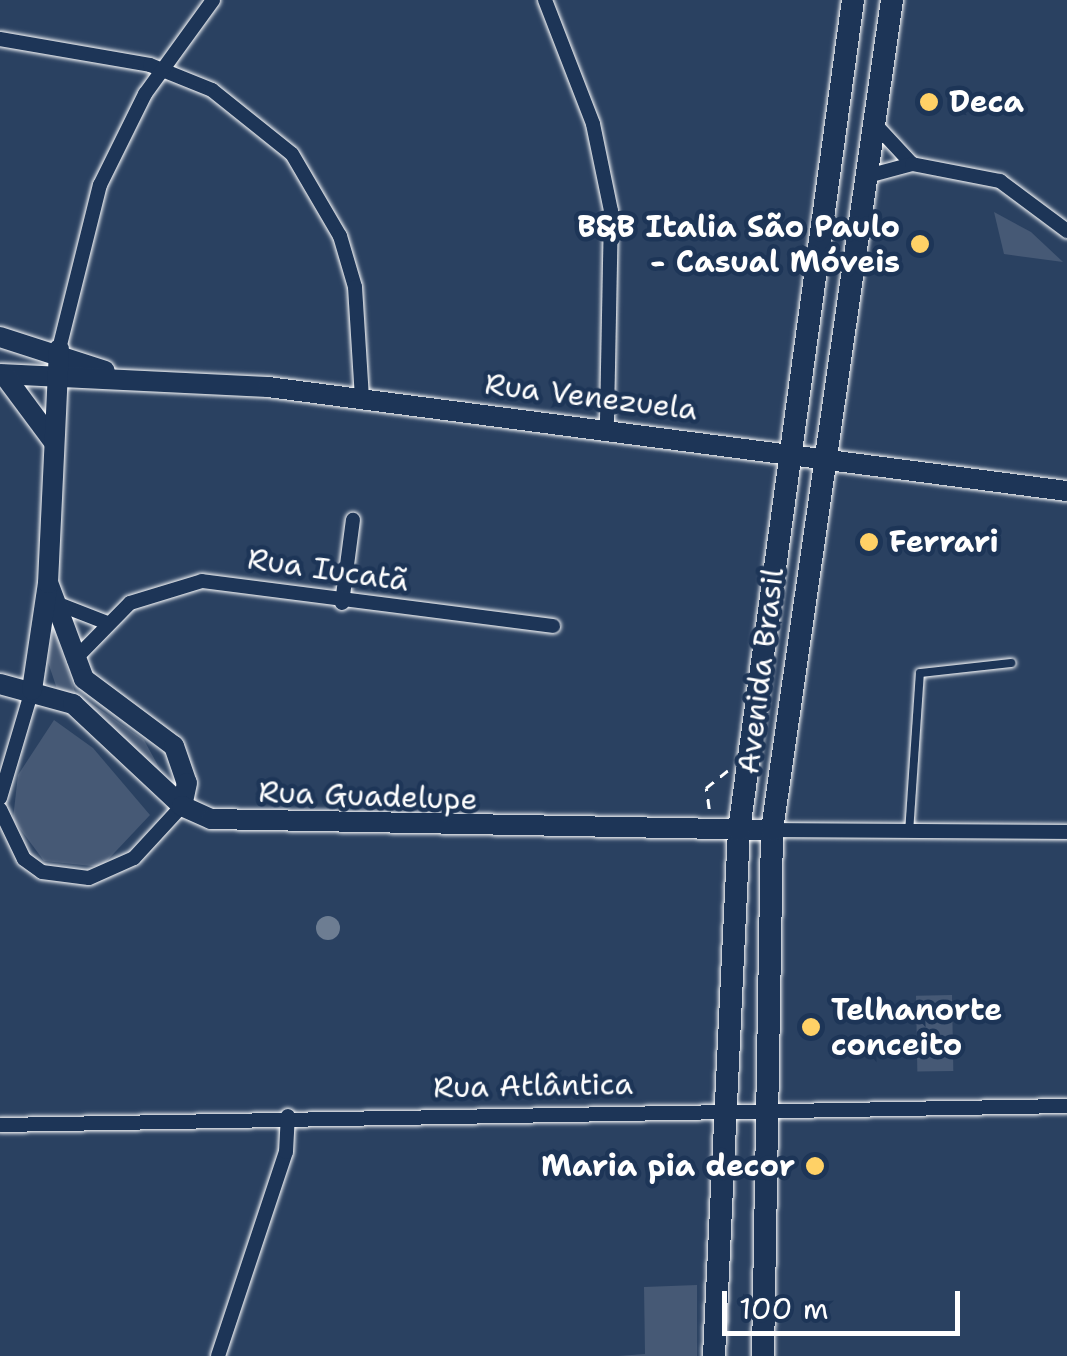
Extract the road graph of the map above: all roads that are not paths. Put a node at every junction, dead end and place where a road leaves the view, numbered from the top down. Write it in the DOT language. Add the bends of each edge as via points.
graph roads {
  1 [pos="213,0"];
  2 [pos="545,0"];
  3 [pos="852,0"];
  4 [pos="892,0"];
  5 [pos="0,39"];
  6 [pos="160,70"];
  7 [pos="873,122"];
  8 [pos="912,164"];
  9 [pos="828,170"];
  10 [pos="864,177"];
  11 [pos="1067,231"];
  12 [pos="0,337"];
  13 [pos="59,349"];
  14 [pos="57,372"];
  15 [pos="107,372"];
  16 [pos="2,375"];
  17 [pos="362,399"];
  18 [pos="607,429"];
  19 [pos="54,441"];
  20 [pos="789,455"];
  21 [pos="820,460"];
  22 [pos="1067,491"];
  23 [pos="353,520"];
  24 [pos="52,593"];
  25 [pos="342,602"];
  26 [pos="105,622"];
  27 [pos="553,626"];
  28 [pos="74,660"];
  29 [pos="1011,663"];
  30 [pos="0,684"];
  31 [pos="32,690"];
  32 [pos="0,798"];
  33 [pos="182,806"];
  34 [pos="0,809"];
  35 [pos="739,830"];
  36 [pos="772,830"];
  37 [pos="1067,832"];
  38 [pos="909,833"];
  39 [pos="1067,1106"];
  40 [pos="768,1110"];
  41 [pos="729,1111"];
  42 [pos="288,1116"];
  43 [pos="0,1124"];
  44 [pos="218,1356"];
  45 [pos="714,1356"];
  46 [pos="762,1356"];
  1 -- 6 [label="street"];
  2 -- 18 [label="street" via="593,124 611,212"];
  3 -- 9 [label="main road, Avenida Brasil"];
  4 -- 7 [label="main road, Avenida Brasil"];
  5 -- 6 [label="street" via="106,51"];
  6 -- 13 [label="street" via="100,185"];
  6 -- 17 [label="street" via="258,122 317,190 354,287"];
  7 -- 8 [label="street"];
  7 -- 10 [label="main road, Avenida Brasil"];
  8 -- 10 [label="street"];
  8 -- 11 [label="street" via="1000,181"];
  9 -- 10 [label="main road"];
  9 -- 20 [label="main road, Avenida Brasil"];
  10 -- 21 [label="main road, Avenida Brasil"];
  12 -- 13 [label="street, Rua Venezuela"];
  13 -- 14 [label="street"];
  13 -- 15 [label="street, Rua Venezuela"];
  14 -- 15 [label="street, Rua Venezuela"];
  14 -- 16 [label="street, Rua Venezuela"];
  14 -- 19 [label="street"];
  15 -- 17 [label="street, Rua Venezuela"];
  16 -- 19 [label="street"];
  17 -- 18 [label="street, Rua Venezuela"];
  18 -- 20 [label="street, Rua Venezuela"];
  19 -- 24 [label="street"];
  20 -- 21 [label="street, Rua Venezuela"];
  20 -- 35 [label="main road, Avenida Brasil"];
  21 -- 22 [label="street, Rua Venezuela"];
  21 -- 36 [label="main road, Avenida Brasil"];
  23 -- 25 [label="street"];
  24 -- 26 [label="street"];
  24 -- 28 [label="street"];
  24 -- 31 [label="street"];
  25 -- 26 [label="street, Rua Iucatã" via="191,582 158,590"];
  25 -- 27 [label="street, Rua Iucatã"];
  26 -- 28 [label="street, Rua Iucatã"];
  28 -- 33 [label="street" via="97,691 174,746 187,783"];
  29 -- 38 [label="lane" via="920,673"];
  30 -- 31 [label="street, Rua Guadelupe"];
  31 -- 32 [label="street"];
  31 -- 33 [label="street, Rua Guadelupe" via="92,716"];
  33 -- 34 [label="street" via="134,858 89,878 42,872 24,859"];
  33 -- 35 [label="street, Rua Guadelupe" via="226,821"];
  35 -- 36 [label="street, Rua Guadelupe"];
  35 -- 41 [label="main road, Avenida Brasil"];
  36 -- 38 [label="street, Rua Guadelupe"];
  36 -- 40 [label="main road, Avenida Brasil"];
  37 -- 38 [label="street, Rua Guadelupe"];
  39 -- 40 [label="street, Rua Atlântica"];
  40 -- 41 [label="street, Rua Atlântica"];
  40 -- 46 [label="main road, Avenida Brasil"];
  41 -- 42 [label="street, Rua Atlântica"];
  41 -- 45 [label="main road, Avenida Brasil"];
  42 -- 43 [label="street, Rua Atlântica"];
  42 -- 44 [label="street" via="286,1152"];
}
